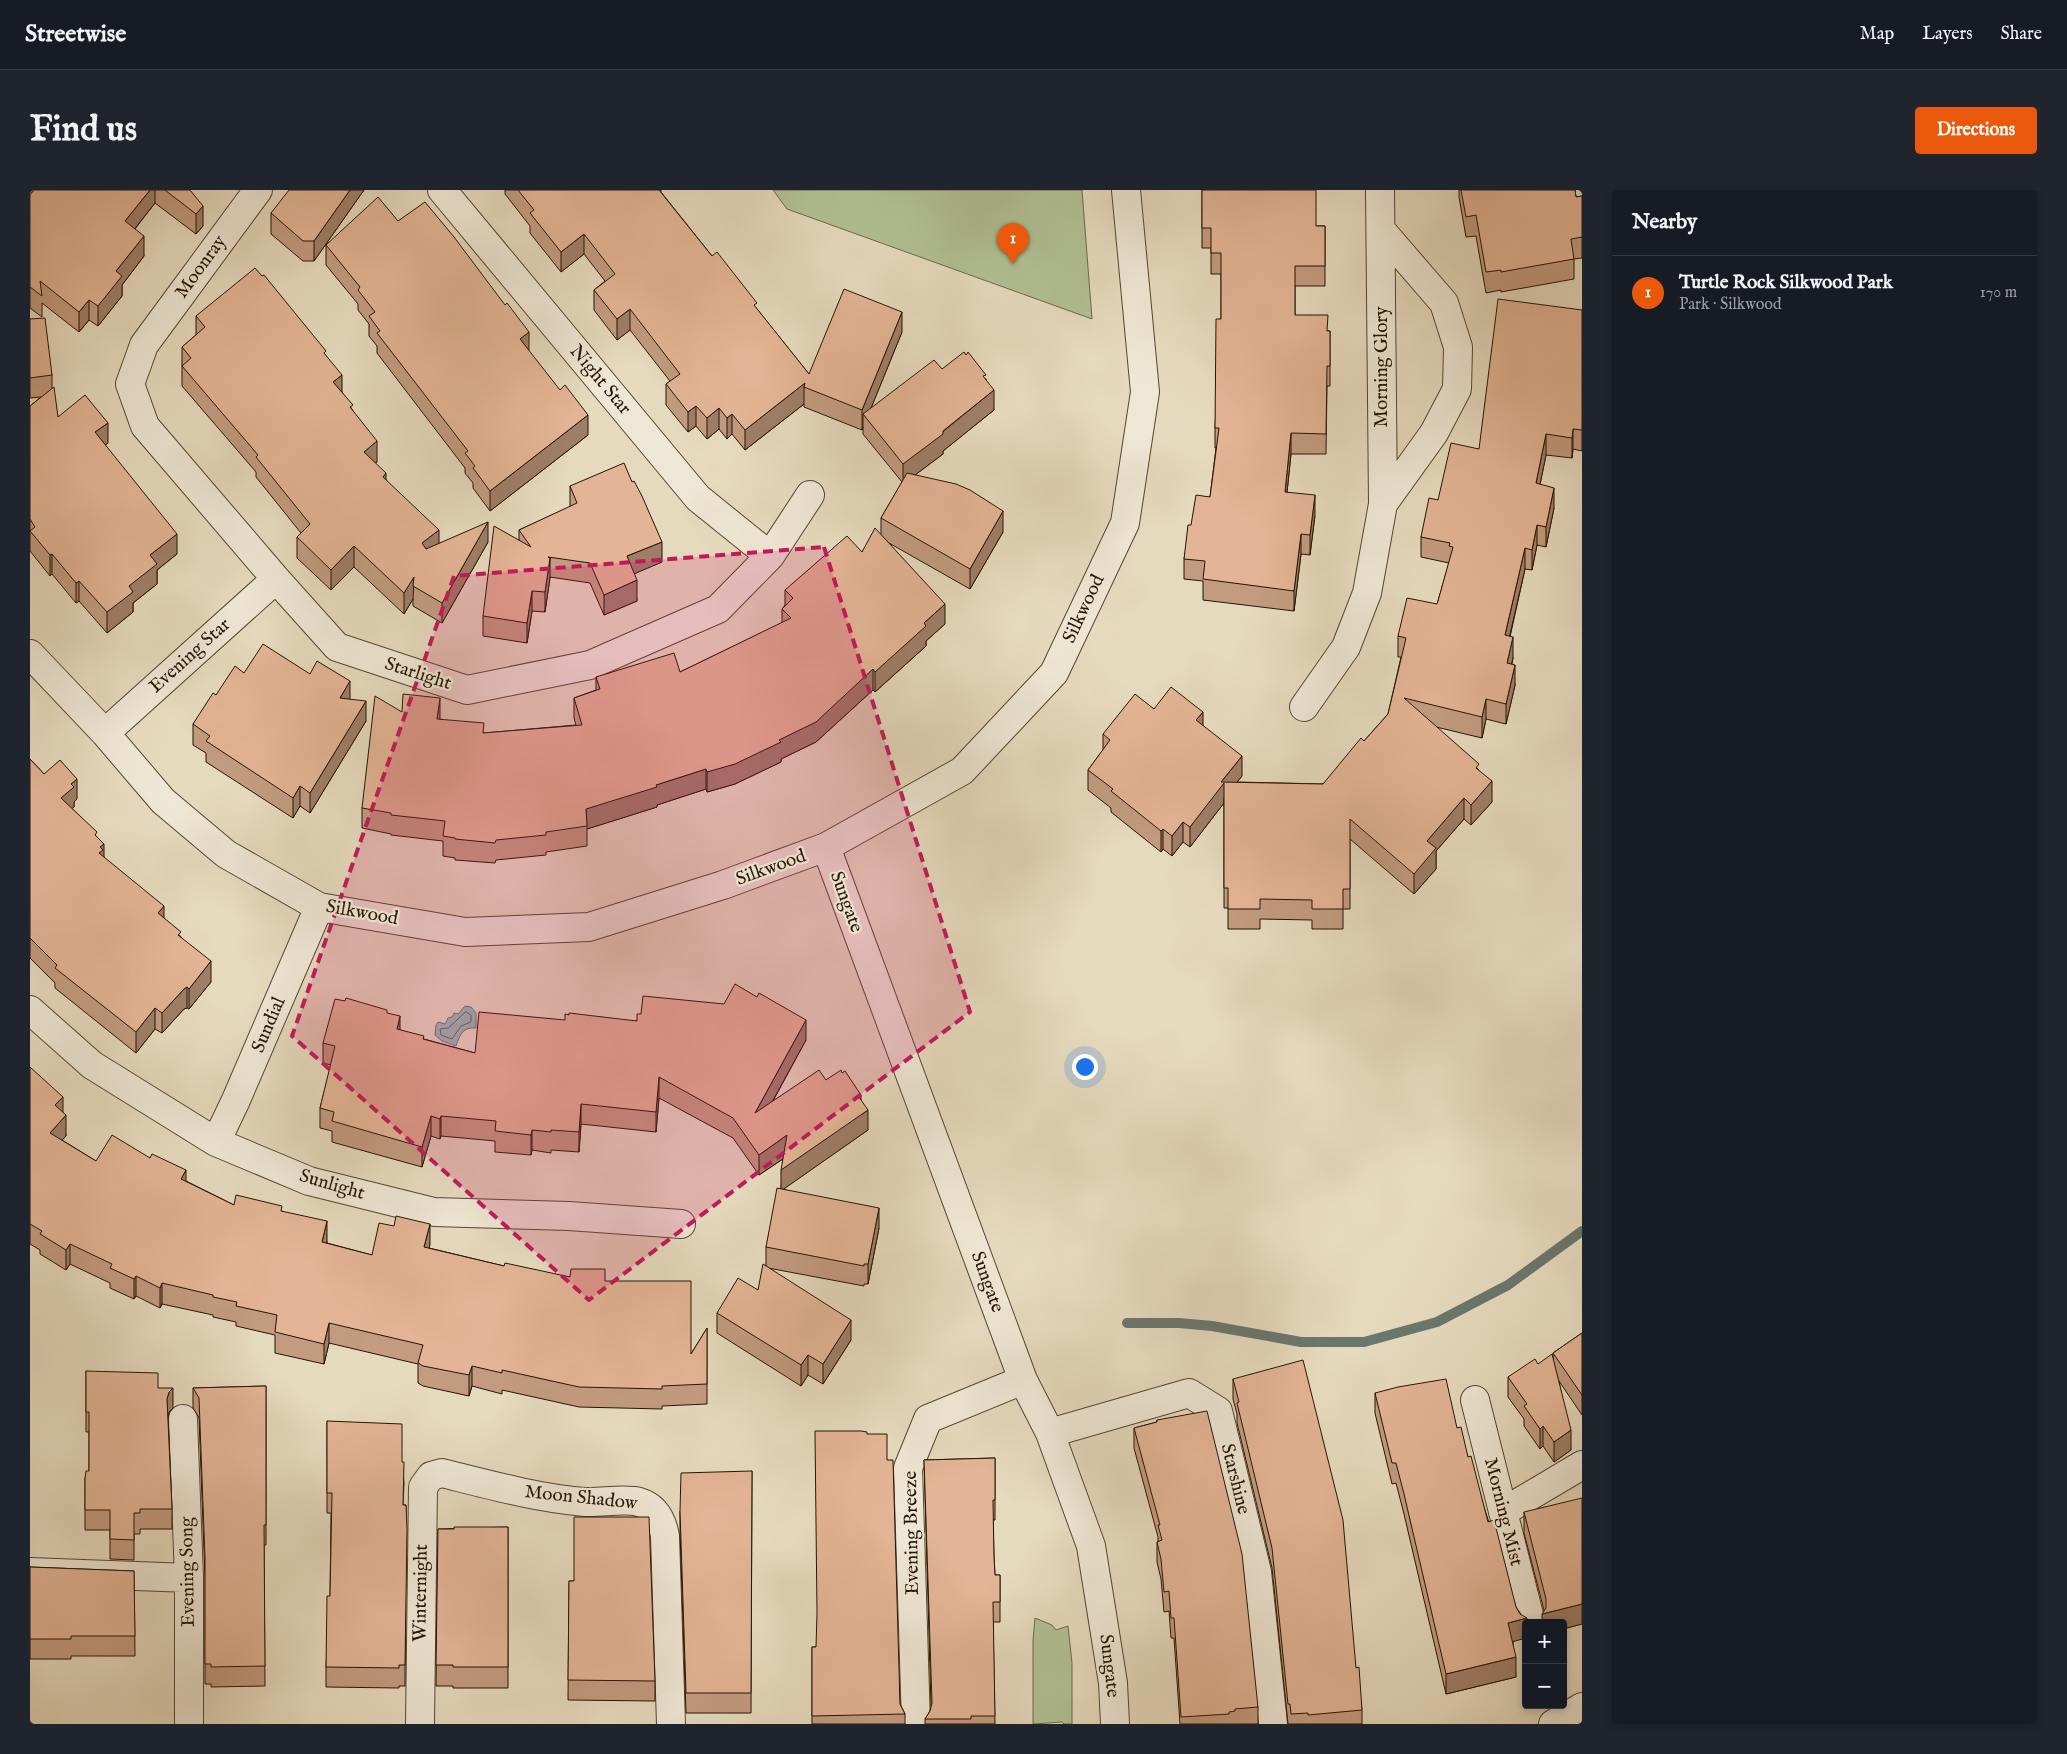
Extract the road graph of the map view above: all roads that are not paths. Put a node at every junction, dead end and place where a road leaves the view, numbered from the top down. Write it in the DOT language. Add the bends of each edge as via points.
graph roads {
  1 [pos="258,190"];
  2 [pos="442,190"];
  3 [pos="1126,190"];
  4 [pos="1380,190"];
  5 [pos="1381,230"];
  6 [pos="144,345"];
  7 [pos="810,495"];
  8 [pos="1383,504"];
  9 [pos="770,556"];
  10 [pos="276,579"];
  11 [pos="30,654"];
  12 [pos="1304,707"];
  13 [pos="105,733"];
  14 [pos="826,847"];
  15 [pos="319,906"];
  16 [pos="30,1010"];
  17 [pos="216,1142"];
  18 [pos="681,1224"];
  19 [pos="1023,1380"];
  20 [pos="1474,1400"];
  21 [pos="183,1419"];
  22 [pos="1050,1433"];
  23 [pos="1582,1465"];
  24 [pos="442,1473"];
  25 [pos="1503,1512"];
  26 [pos="30,1572"];
  27 [pos="189,1578"];
  28 [pos="1531,1619"];
  29 [pos="1582,1707"];
  30 [pos="1555,1717"];
  31 [pos="189,1724"];
  32 [pos="420,1724"];
  33 [pos="671,1724"];
  34 [pos="916,1724"];
  35 [pos="1115,1724"];
  36 [pos="1272,1724"];
  1 -- 6 [label="street, Moonray"];
  2 -- 9 [label="street, Night Star" via="698,498"];
  3 -- 14 [label="street, Silkwood" via="1145,392 1125,523 1054,673 962,771"];
  4 -- 5 [label="street, Morning Glory"];
  5 -- 8 [label="street, Morning Glory"];
  5 -- 8 [label="street, Morning Glory" via="1444,303 1458,347 1457,389 1434,433"];
  6 -- 10 [label="street, Starlight" via="130,384 144,426"];
  7 -- 9 [label="street, Starlight"];
  8 -- 12 [label="street, Morning Glory" via="1367,593 1350,638"];
  9 -- 10 [label="street, Starlight" via="718,609 590,665 467,690 337,647"];
  10 -- 13 [label="street, Evening Star"];
  11 -- 13 [label="street, Silkwood"];
  13 -- 15 [label="street, Silkwood" via="163,801 226,854"];
  14 -- 15 [label="street, Silkwood" via="723,885 589,927 465,932"];
  14 -- 19 [label="street, Sungate"];
  15 -- 17 [label="street, Sundial"];
  16 -- 17 [label="street, Sunlight" via="92,1065"];
  17 -- 18 [label="street, Sunlight" via="309,1182 434,1212 569,1216"];
  19 -- 22 [label="street, Sungate"];
  19 -- 34 [label="street, Evening Breeze" via="928,1419 908,1468"];
  20 -- 25 [label="street, Morning Mist"];
  21 -- 27 [label="street, Evening Song"];
  22 -- 35 [label="street, Sungate" via="1091,1546 1113,1683"];
  22 -- 36 [label="street, Starshine" via="1189,1393 1218,1411 1258,1572"];
  23 -- 25 [label="street"];
  24 -- 32 [label="street, Winternight" via="431,1476 423,1487"];
  24 -- 33 [label="street, Moon Shadow" via="530,1495 586,1502 638,1502 654,1509 662,1522 665,1536"];
  25 -- 28 [label="street, Morning Mist"];
  26 -- 27 [label="street"];
  27 -- 31 [label="street, Evening Song"];
  29 -- 30 [label="street"];
}
